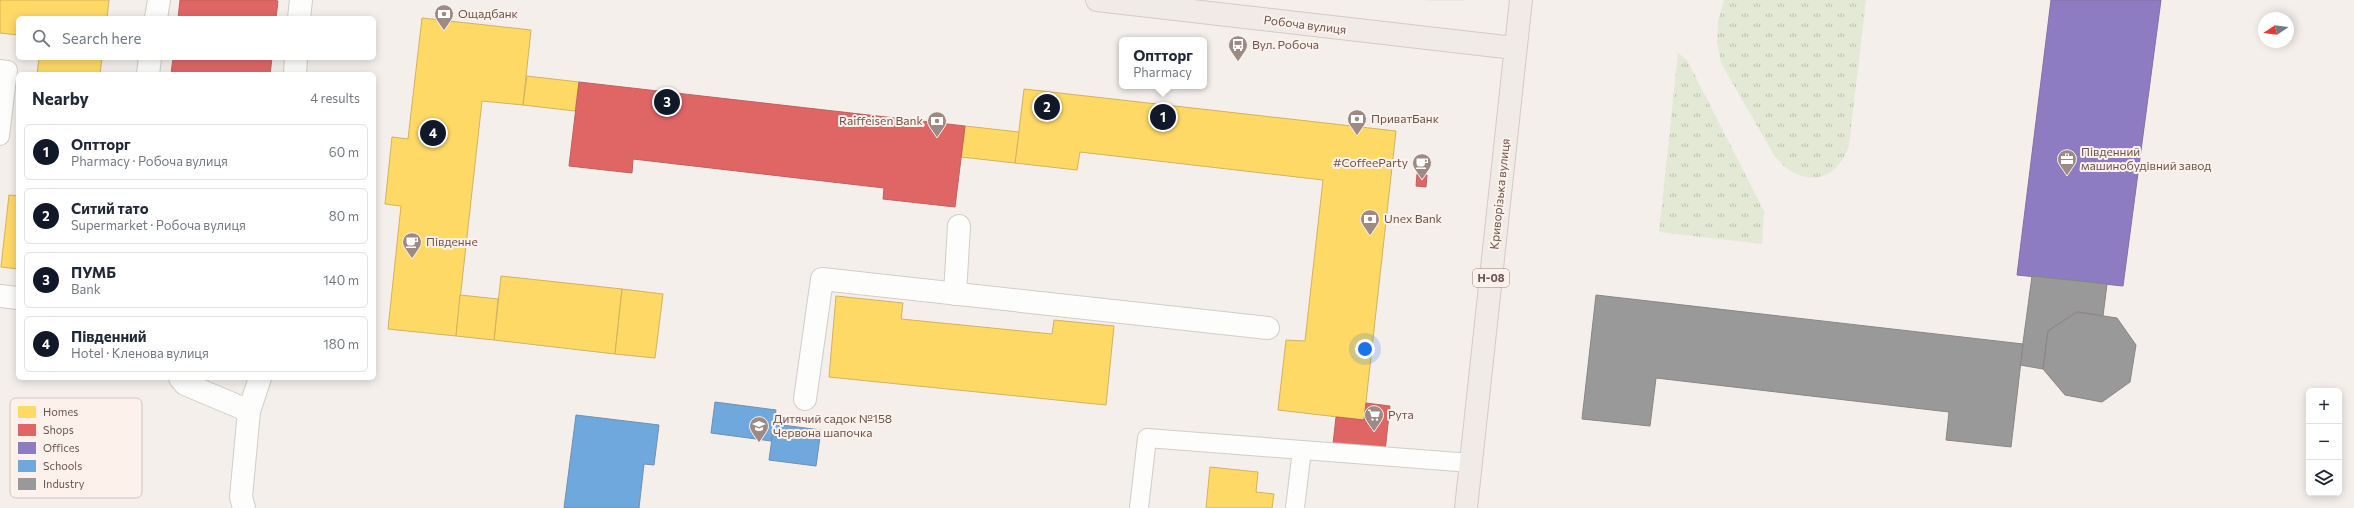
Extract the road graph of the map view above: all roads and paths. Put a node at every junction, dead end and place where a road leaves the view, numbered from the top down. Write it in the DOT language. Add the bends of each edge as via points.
graph roads {
  1 [pos="159,0"];
  2 [pos="301,0"];
  3 [pos="1097,0"];
  4 [pos="1521,0"];
  5 [pos="156,16"];
  6 [pos="299,16"];
  7 [pos="1514,48"];
  8 [pos="150,60"];
  9 [pos="296,60"];
  10 [pos="0,69"];
  11 [pos="148,72"];
  12 [pos="295,72"];
  13 [pos="0,136"];
  14 [pos="959,226"];
  15 [pos="955,294"];
  16 [pos="0,296"];
  17 [pos="16,298"];
  18 [pos="1268,328"];
  19 [pos="182,380"];
  20 [pos="259,380"];
  21 [pos="805,399"];
  22 [pos="249,411"];
  23 [pos="1302,450"];
  24 [pos="1471,463"];
  25 [pos="244,508"];
  26 [pos="1139,508"];
  27 [pos="1295,508"];
  28 [pos="1466,508"];
  1 -- 5 [label="street"];
  2 -- 6 [label="street"];
  3 -- 7 [label="main road, Робоча вулиця"];
  4 -- 7 [label="main road, Криворізька вулиця / Н-08"];
  7 -- 24 [label="main road, Криворізька вулиця / Н-08"];
  8 -- 11 [label="street"];
  9 -- 12 [label="street"];
  10 -- 13 [label="lane" via="8,70"];
  14 -- 15 [label="street"];
  15 -- 18 [label="street"];
  15 -- 21 [label="street" via="822,280"];
  16 -- 17 [label="street"];
  19 -- 22 [label="street"];
  20 -- 22 [label="street"];
  22 -- 25 [label="street" via="241,498"];
  23 -- 24 [label="lane"];
  23 -- 26 [label="lane" via="1147,438"];
  23 -- 27 [label="lane"];
  24 -- 28 [label="main road, Криворізька вулиця / Н-08"];
}
